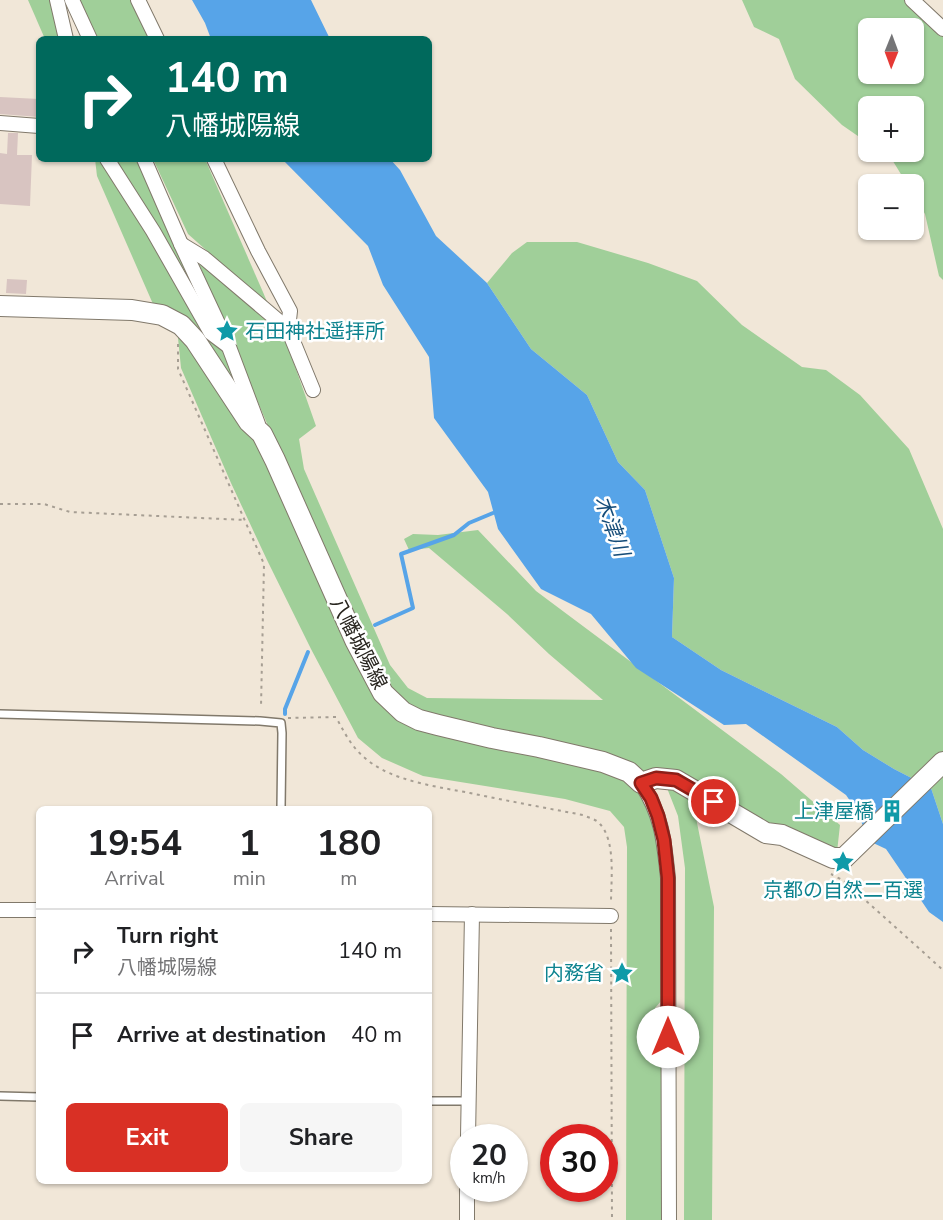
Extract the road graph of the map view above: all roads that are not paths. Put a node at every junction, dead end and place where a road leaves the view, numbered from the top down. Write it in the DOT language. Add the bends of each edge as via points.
graph roads {
  1 [pos="57,0"];
  2 [pos="72,0"];
  3 [pos="138,0"];
  4 [pos="912,0"];
  5 [pos="943,29"];
  6 [pos="65,36"];
  7 [pos="89,36"];
  8 [pos="156,36"];
  9 [pos="0,123"];
  10 [pos="36,126"];
  11 [pos="109,162"];
  12 [pos="145,162"];
  13 [pos="215,162"];
  14 [pos="181,244"];
  15 [pos="0,306"];
  16 [pos="288,329"];
  17 [pos="229,347"];
  18 [pos="313,390"];
  19 [pos="261,434"];
  20 [pos="0,714"];
  21 [pos="943,762"];
  22 [pos="641,783"];
  23 [pos="280,806"];
  24 [pos="0,910"];
  25 [pos="36,910"];
  26 [pos="432,914"];
  27 [pos="472,914"];
  28 [pos="611,916"];
  29 [pos="0,1096"];
  30 [pos="36,1097"];
  31 [pos="432,1101"];
  32 [pos="469,1101"];
  33 [pos="468,1124"];
  34 [pos="467,1202"];
  35 [pos="467,1220"];
  36 [pos="669,1220"];
  1 -- 6 [label="street"];
  2 -- 7 [label="street"];
  3 -- 8 [label="street"];
  4 -- 5 [label="street"];
  9 -- 10 [label="street"];
  11 -- 17 [label="street" via="211,333"];
  12 -- 14 [label="street"];
  13 -- 16 [label="street" via="290,311"];
  14 -- 16 [label="street" via="204,258"];
  14 -- 17 [label="street"];
  15 -- 19 [label="main road, 八幡城陽線" via="132,310 162,315 181,325 195,340"];
  16 -- 18 [label="street"];
  17 -- 19 [label="street"];
  19 -- 22 [label="main road, 八幡城陽線" via="355,640 383,693 403,712 438,725 603,762 629,772"];
  20 -- 23 [label="lane" via="281,723"];
  21 -- 22 [label="main road" via="843,858 833,858 782,835 766,833 676,780 656,778"];
  22 -- 36 [label="street" via="658,816 668,878"];
  24 -- 25 [label="street"];
  26 -- 27 [label="street"];
  27 -- 28 [label="street"];
  27 -- 32 [label="street"];
  29 -- 30 [label="lane"];
  31 -- 32 [label="lane"];
  32 -- 33 [label="street"];
  34 -- 35 [label="street"];
}
